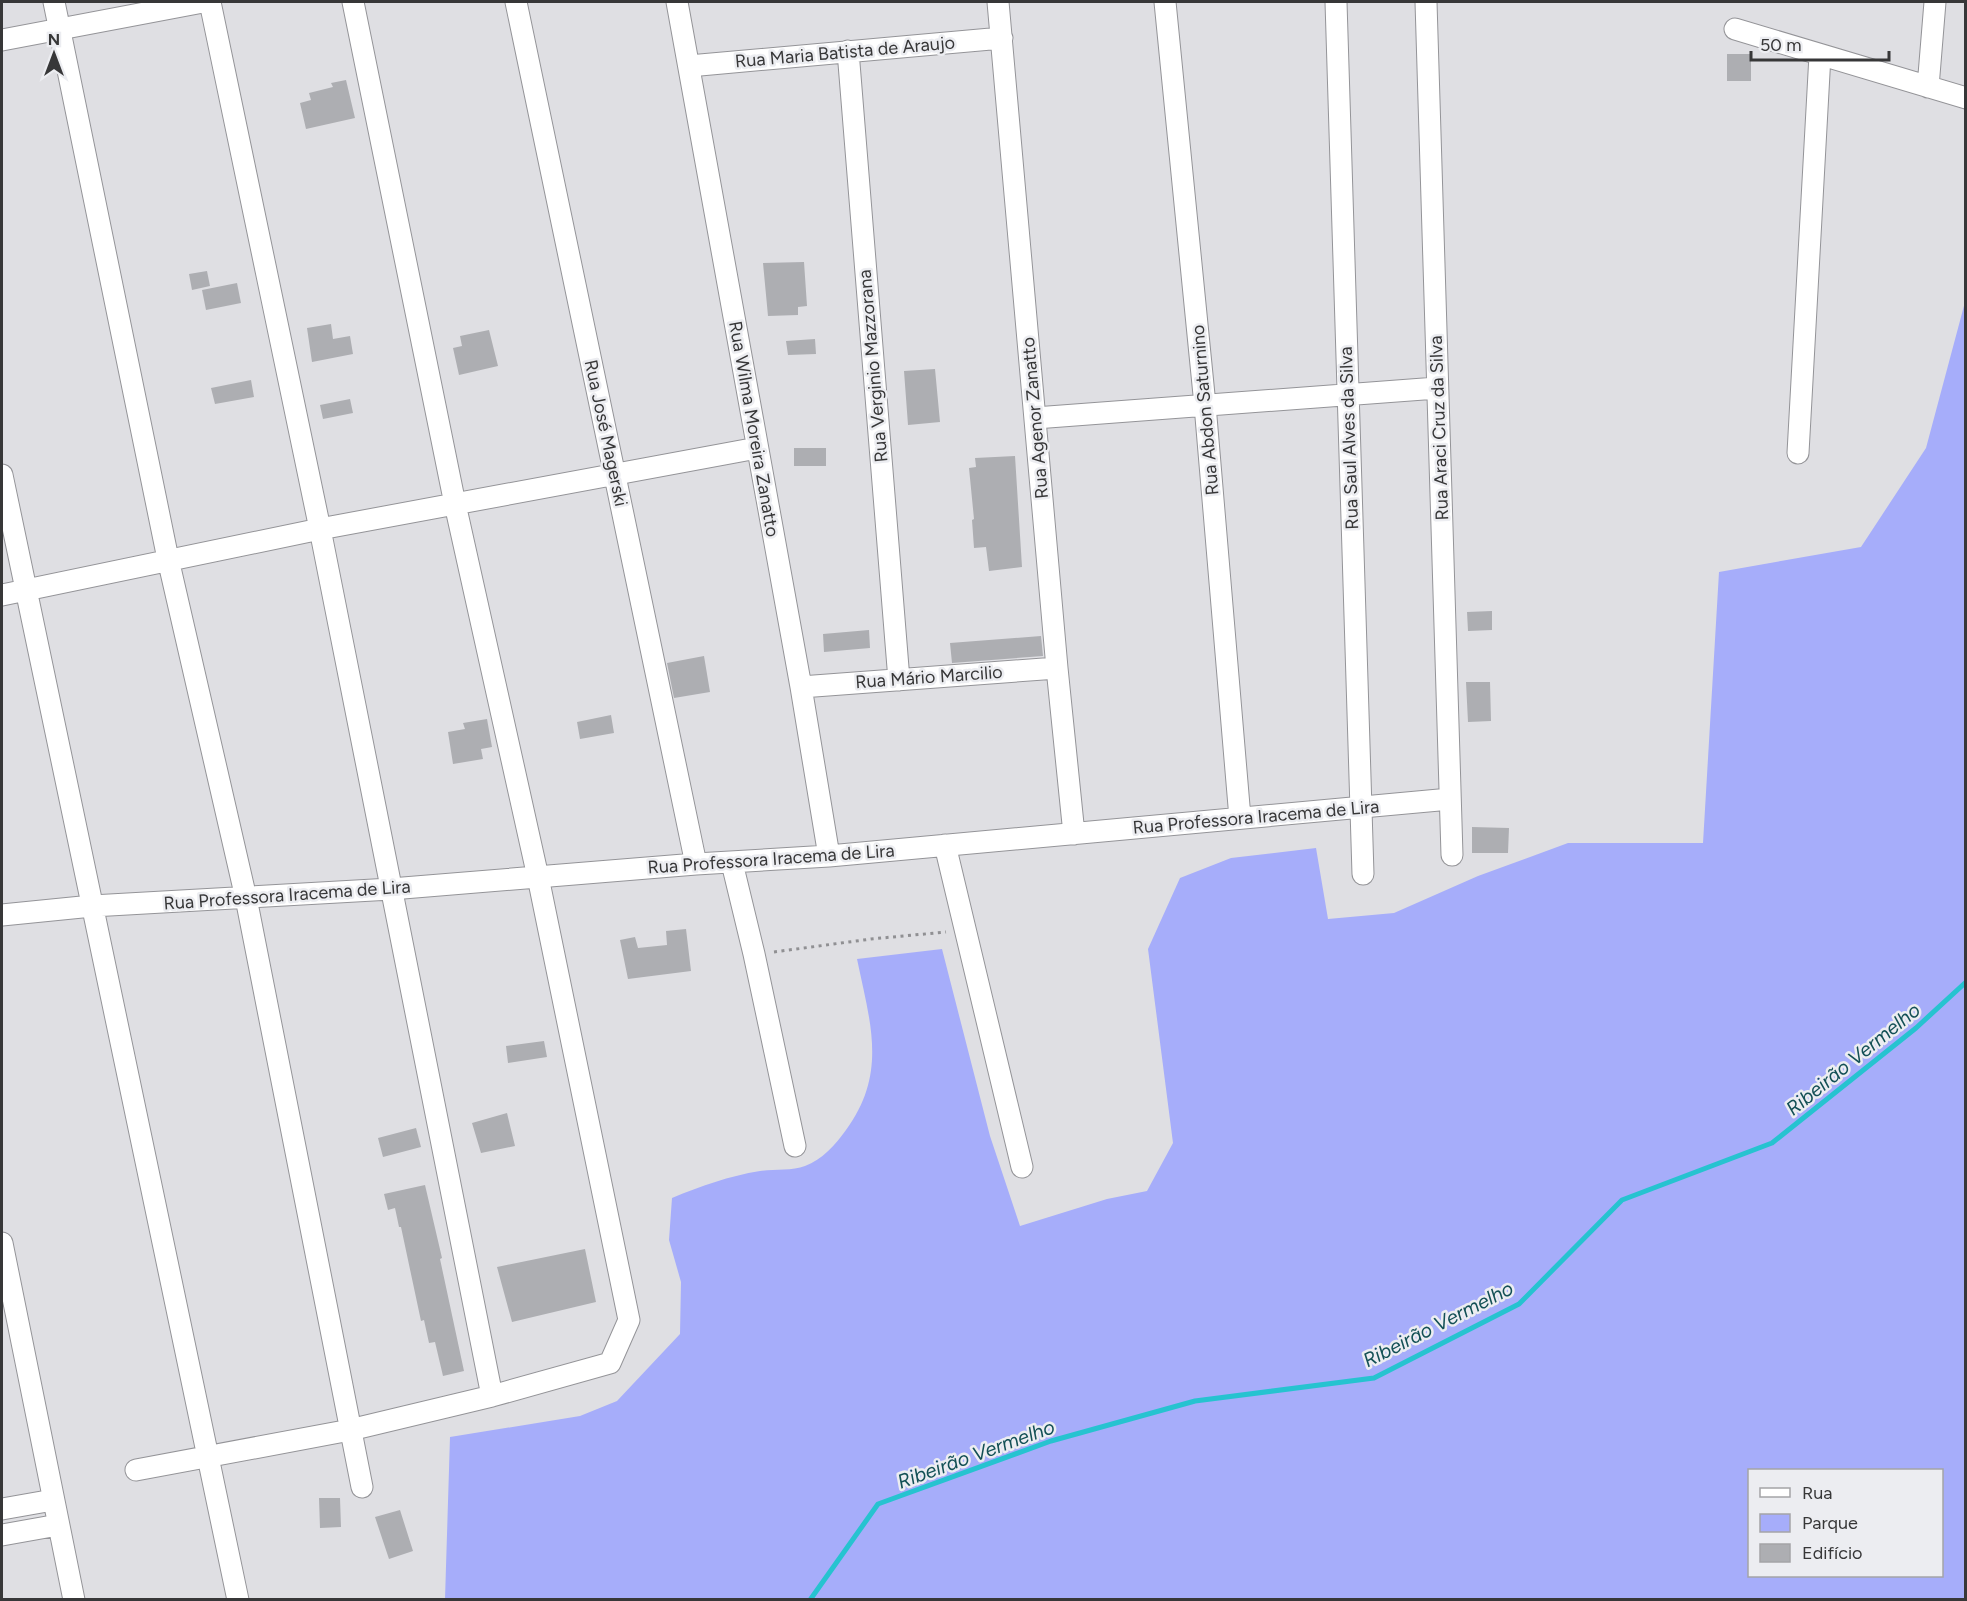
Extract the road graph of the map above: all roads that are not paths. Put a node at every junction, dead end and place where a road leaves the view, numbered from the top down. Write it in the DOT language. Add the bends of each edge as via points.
graph roads {
  1 [pos="54,2"];
  2 [pos="203,2"];
  3 [pos="210,2"];
  4 [pos="353,2"];
  5 [pos="516,2"];
  6 [pos="677,2"];
  7 [pos="998,2"];
  8 [pos="1166,2"];
  9 [pos="1336,2"];
  10 [pos="1426,2"];
  11 [pos="1935,2"];
  12 [pos="59,29"];
  13 [pos="1735,29"];
  14 [pos="1002,38"];
  15 [pos="2,40"];
  16 [pos="848,51"];
  17 [pos="1820,55"];
  18 [pos="688,66"];
  19 [pos="1928,87"];
  20 [pos="1965,98"];
  21 [pos="1437,388"];
  22 [pos="1348,395"];
  23 [pos="1205,405"];
  24 [pos="1035,418"];
  25 [pos="757,448"];
  26 [pos="1798,453"];
  27 [pos="614,474"];
  28 [pos="2,475"];
  29 [pos="455,504"];
  30 [pos="320,529"];
  31 [pos="168,559"];
  32 [pos="27,590"];
  33 [pos="2,595"];
  34 [pos="1057,668"];
  35 [pos="899,680"];
  36 [pos="801,687"];
  37 [pos="1450,799"];
  38 [pos="1361,807"];
  39 [pos="1240,818"];
  40 [pos="1074,834"];
  41 [pos="945,846"];
  42 [pos="1452,855"];
  43 [pos="829,856"];
  44 [pos="732,863"];
  45 [pos="696,864"];
  46 [pos="1363,874"];
  47 [pos="538,877"];
  48 [pos="391,889"];
  49 [pos="246,898"];
  50 [pos="92,906"];
  51 [pos="2,915"];
  52 [pos="795,1146"];
  53 [pos="1022,1167"];
  54 [pos="2,1243"];
  55 [pos="492,1396"];
  56 [pos="350,1430"];
  57 [pos="207,1455"];
  58 [pos="136,1470"];
  59 [pos="362,1487"];
  60 [pos="53,1500"];
  61 [pos="2,1509"];
  62 [pos="58,1525"];
  63 [pos="2,1535"];
  64 [pos="74,1599"];
  65 [pos="238,1599"];
  1 -- 12 [label="street"];
  2 -- 12 [label="street"];
  3 -- 30 [label="street"];
  4 -- 29 [label="street"];
  5 -- 27 [label="street, Rua José Magerski"];
  6 -- 18 [label="street, Rua Wilma Moreira Zanatto"];
  7 -- 14 [label="street, Rua Agenor Zanatto"];
  8 -- 23 [label="street, Rua Abdon Saturnino"];
  9 -- 22 [label="street, Rua Saul Alves da Silva"];
  10 -- 21 [label="street, Rua Araci Cruz da Silva"];
  11 -- 19 [label="street"];
  12 -- 15 [label="street"];
  12 -- 31 [label="street"];
  13 -- 17 [label="street"];
  14 -- 16 [label="street, Rua Maria Batista de Araujo"];
  14 -- 24 [label="street, Rua Agenor Zanatto"];
  16 -- 18 [label="street, Rua Maria Batista de Araujo"];
  16 -- 35 [label="street, Rua Verginio Mazzorana"];
  17 -- 19 [label="street"];
  17 -- 26 [label="street"];
  18 -- 25 [label="street, Rua Wilma Moreira Zanatto"];
  19 -- 20 [label="street"];
  21 -- 22 [label="street"];
  21 -- 37 [label="street, Rua Araci Cruz da Silva"];
  22 -- 23 [label="street"];
  22 -- 38 [label="street, Rua Saul Alves da Silva"];
  23 -- 24 [label="street"];
  23 -- 39 [label="street, Rua Abdon Saturnino"];
  24 -- 34 [label="street, Rua Agenor Zanatto"];
  25 -- 27 [label="street"];
  25 -- 36 [label="street, Rua Wilma Moreira Zanatto"];
  27 -- 29 [label="street"];
  27 -- 45 [label="street, Rua José Magerski"];
  28 -- 32 [label="street"];
  29 -- 30 [label="street"];
  29 -- 47 [label="street"];
  30 -- 31 [label="street"];
  30 -- 48 [label="street"];
  31 -- 32 [label="street"];
  31 -- 49 [label="street"];
  32 -- 33 [label="street"];
  32 -- 50 [label="street"];
  34 -- 35 [label="street, Rua Mário Marcilio"];
  34 -- 40 [label="street, Rua Agenor Zanatto"];
  35 -- 36 [label="street, Rua Mário Marcilio"];
  36 -- 43 [label="street, Rua Wilma Moreira Zanatto"];
  37 -- 38 [label="street, Rua Professora Iracema de Lira"];
  37 -- 42 [label="street, Rua Araci Cruz da Silva"];
  38 -- 39 [label="street, Rua Professora Iracema de Lira"];
  38 -- 46 [label="street, Rua Saul Alves da Silva"];
  39 -- 40 [label="street, Rua Professora Iracema de Lira"];
  40 -- 41 [label="street, Rua Professora Iracema de Lira"];
  41 -- 43 [label="street, Rua Professora Iracema de Lira"];
  41 -- 53 [label="street"];
  43 -- 44 [label="street, Rua Professora Iracema de Lira"];
  44 -- 45 [label="street, Rua Professora Iracema de Lira"];
  44 -- 52 [label="street"];
  45 -- 47 [label="street, Rua Professora Iracema de Lira"];
  47 -- 48 [label="street, Rua Professora Iracema de Lira"];
  47 -- 55 [label="street" via="629,1320 610,1363"];
  48 -- 49 [label="street, Rua Professora Iracema de Lira"];
  48 -- 55 [label="street"];
  49 -- 50 [label="street, Rua Professora Iracema de Lira"];
  49 -- 56 [label="street"];
  50 -- 51 [label="street, Rua Professora Iracema de Lira"];
  50 -- 57 [label="street"];
  54 -- 60 [label="street"];
  55 -- 56 [label="street"];
  56 -- 57 [label="street"];
  56 -- 59 [label="street"];
  57 -- 58 [label="street"];
  57 -- 65 [label="street"];
  60 -- 61 [label="street"];
  60 -- 62 [label="street"];
  62 -- 63 [label="street"];
  62 -- 64 [label="street"];
}
